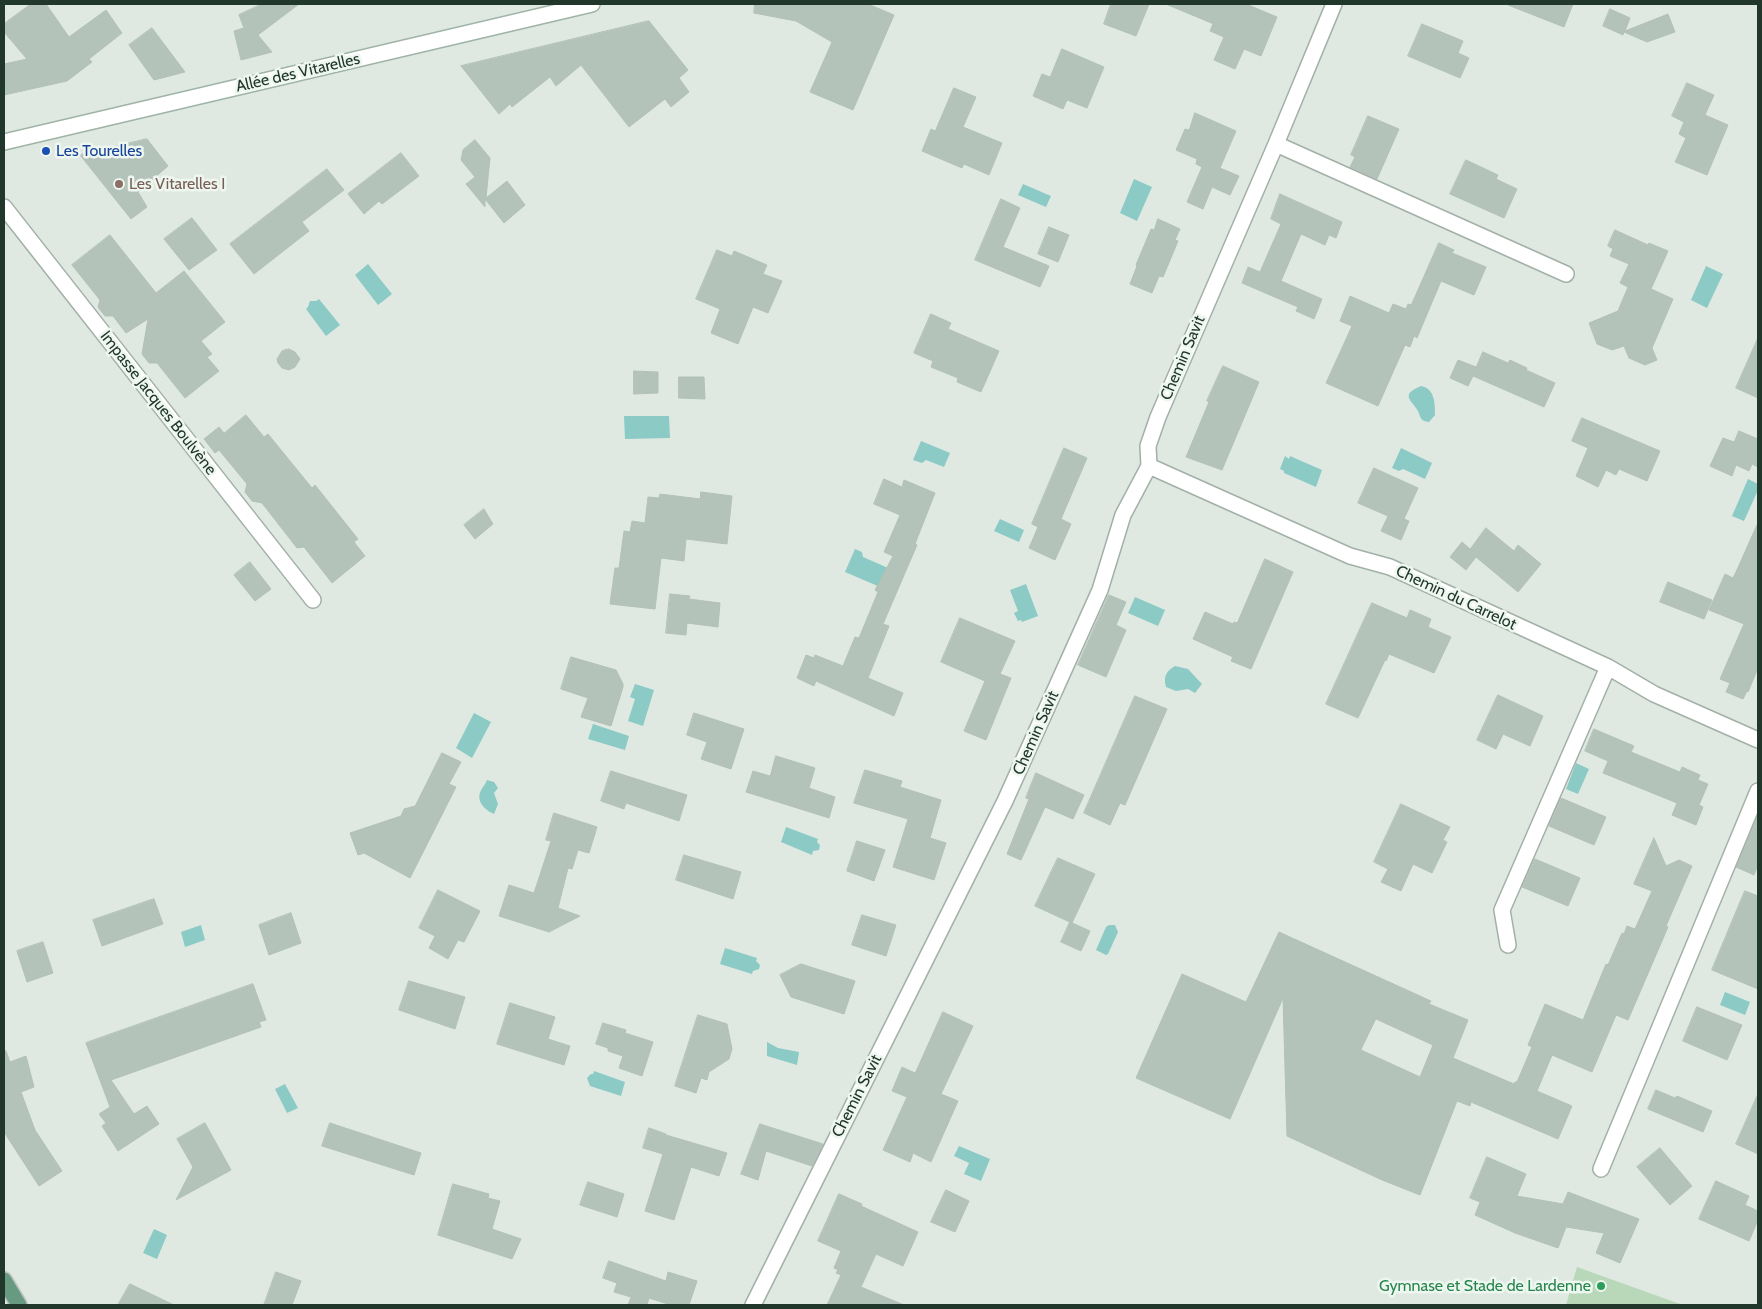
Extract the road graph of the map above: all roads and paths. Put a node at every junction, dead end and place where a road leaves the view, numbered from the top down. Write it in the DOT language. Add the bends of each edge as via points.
graph roads {
  1 [pos="592,4"];
  2 [pos="1334,4"];
  3 [pos="4,142"];
  4 [pos="1276,144"];
  5 [pos="4,207"];
  6 [pos="1566,274"];
  7 [pos="1149,466"];
  8 [pos="313,600"];
  9 [pos="1608,667"];
  10 [pos="1758,740"];
  11 [pos="1758,791"];
  12 [pos="1508,945"];
  13 [pos="1601,1169"];
  14 [pos="4,1280"];
  15 [pos="19,1305"];
  16 [pos="753,1305"];
  1 -- 3 [label="street, Allée des Vitarelles"];
  2 -- 4 [label="street, Chemin Savit"];
  4 -- 6 [label="street"];
  4 -- 7 [label="street, Chemin Savit" via="1158,417 1148,446"];
  5 -- 8 [label="street, Impasse Jacques Boulvène"];
  7 -- 9 [label="street, Chemin du Carrelot" via="1350,556 1390,567"];
  7 -- 16 [label="street, Chemin Savit" via="1123,515 1100,590 1005,801"];
  9 -- 10 [label="street, Chemin du Carrelot" via="1654,694"];
  9 -- 12 [label="street" via="1502,910"];
  11 -- 13 [label="street"];
  14 -- 15 [label="main road"];
}
